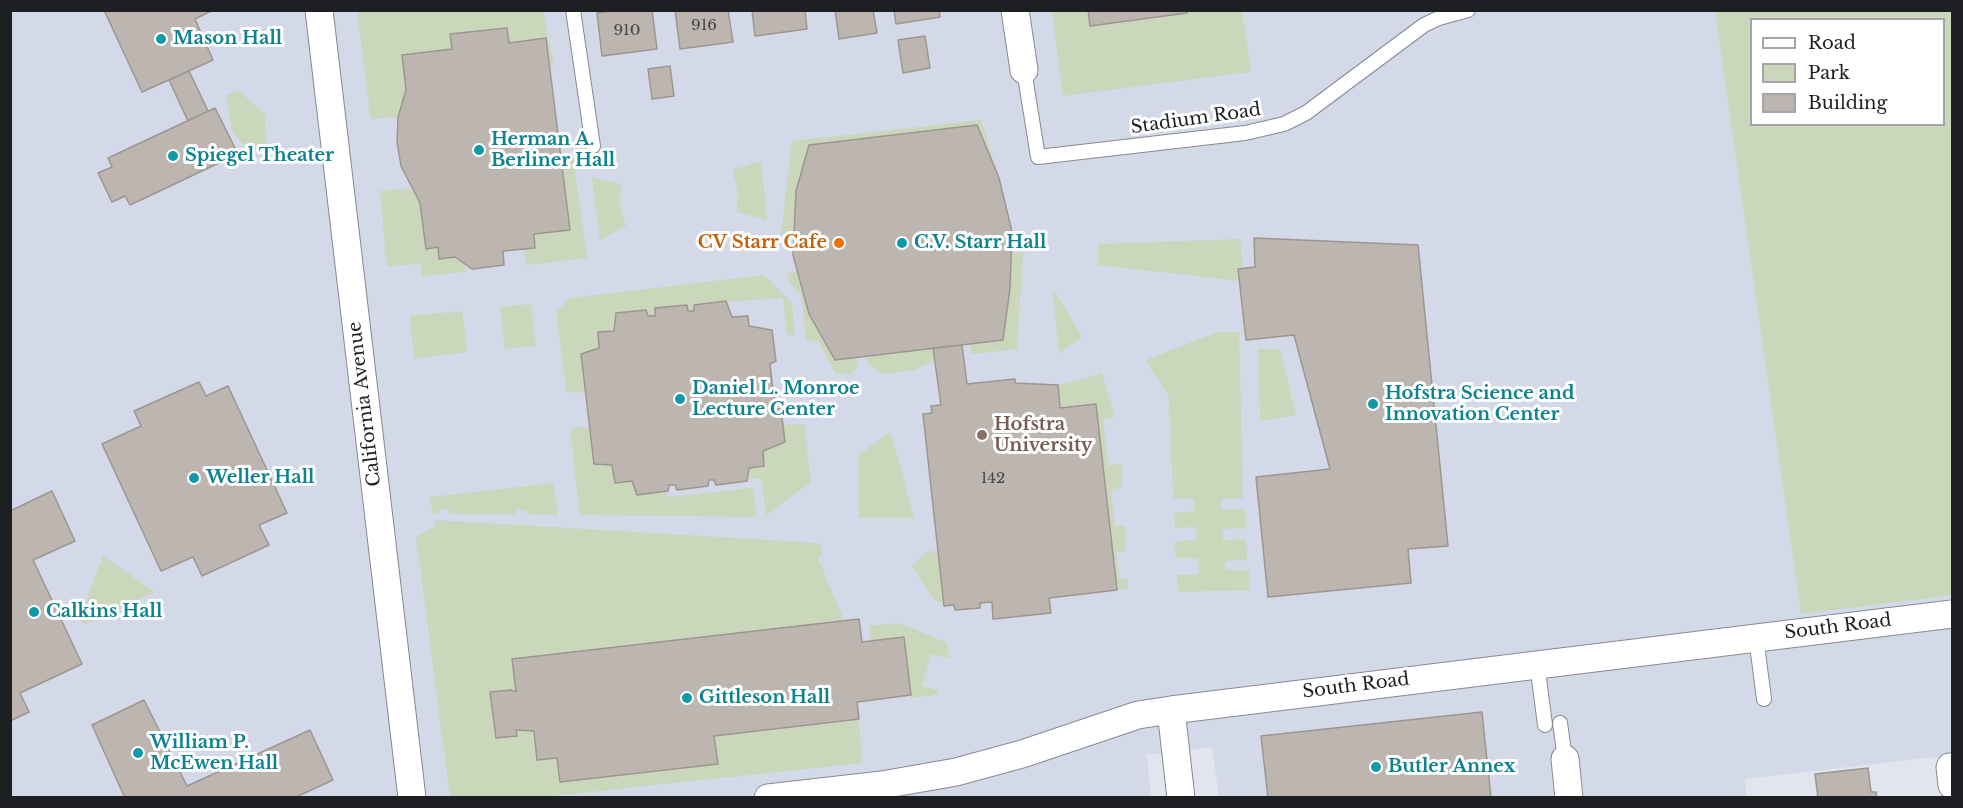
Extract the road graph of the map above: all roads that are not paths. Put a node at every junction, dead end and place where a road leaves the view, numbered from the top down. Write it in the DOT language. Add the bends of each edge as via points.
graph roads {
  1 [pos="319,10"];
  2 [pos="573,10"];
  3 [pos="1015,10"];
  4 [pos="1468,10"];
  5 [pos="1024,70"];
  6 [pos="592,146"];
  7 [pos="1953,614"];
  8 [pos="1756,637"];
  9 [pos="1537,663"];
  10 [pos="1764,699"];
  11 [pos="1171,710"];
  12 [pos="1560,723"];
  13 [pos="1545,725"];
  14 [pos="1565,759"];
  15 [pos="412,798"];
  16 [pos="768,798"];
  17 [pos="1181,798"];
  18 [pos="1569,798"];
  1 -- 15 [label="street, California Avenue"];
  2 -- 6 [label="lane"];
  3 -- 5 [label="street"];
  4 -- 5 [label="lane, Stadium Road" via="1424,26 1325,100 1284,124 1245,133 1038,157"];
  7 -- 8 [label="street, South Road"];
  8 -- 9 [label="street, South Road"];
  8 -- 10 [label="lane"];
  9 -- 11 [label="street, South Road"];
  9 -- 13 [label="lane"];
  11 -- 16 [label="street, South Road" via="1138,715 956,772"];
  11 -- 17 [label="street"];
  12 -- 14 [label="lane"];
  14 -- 18 [label="street"];
}
